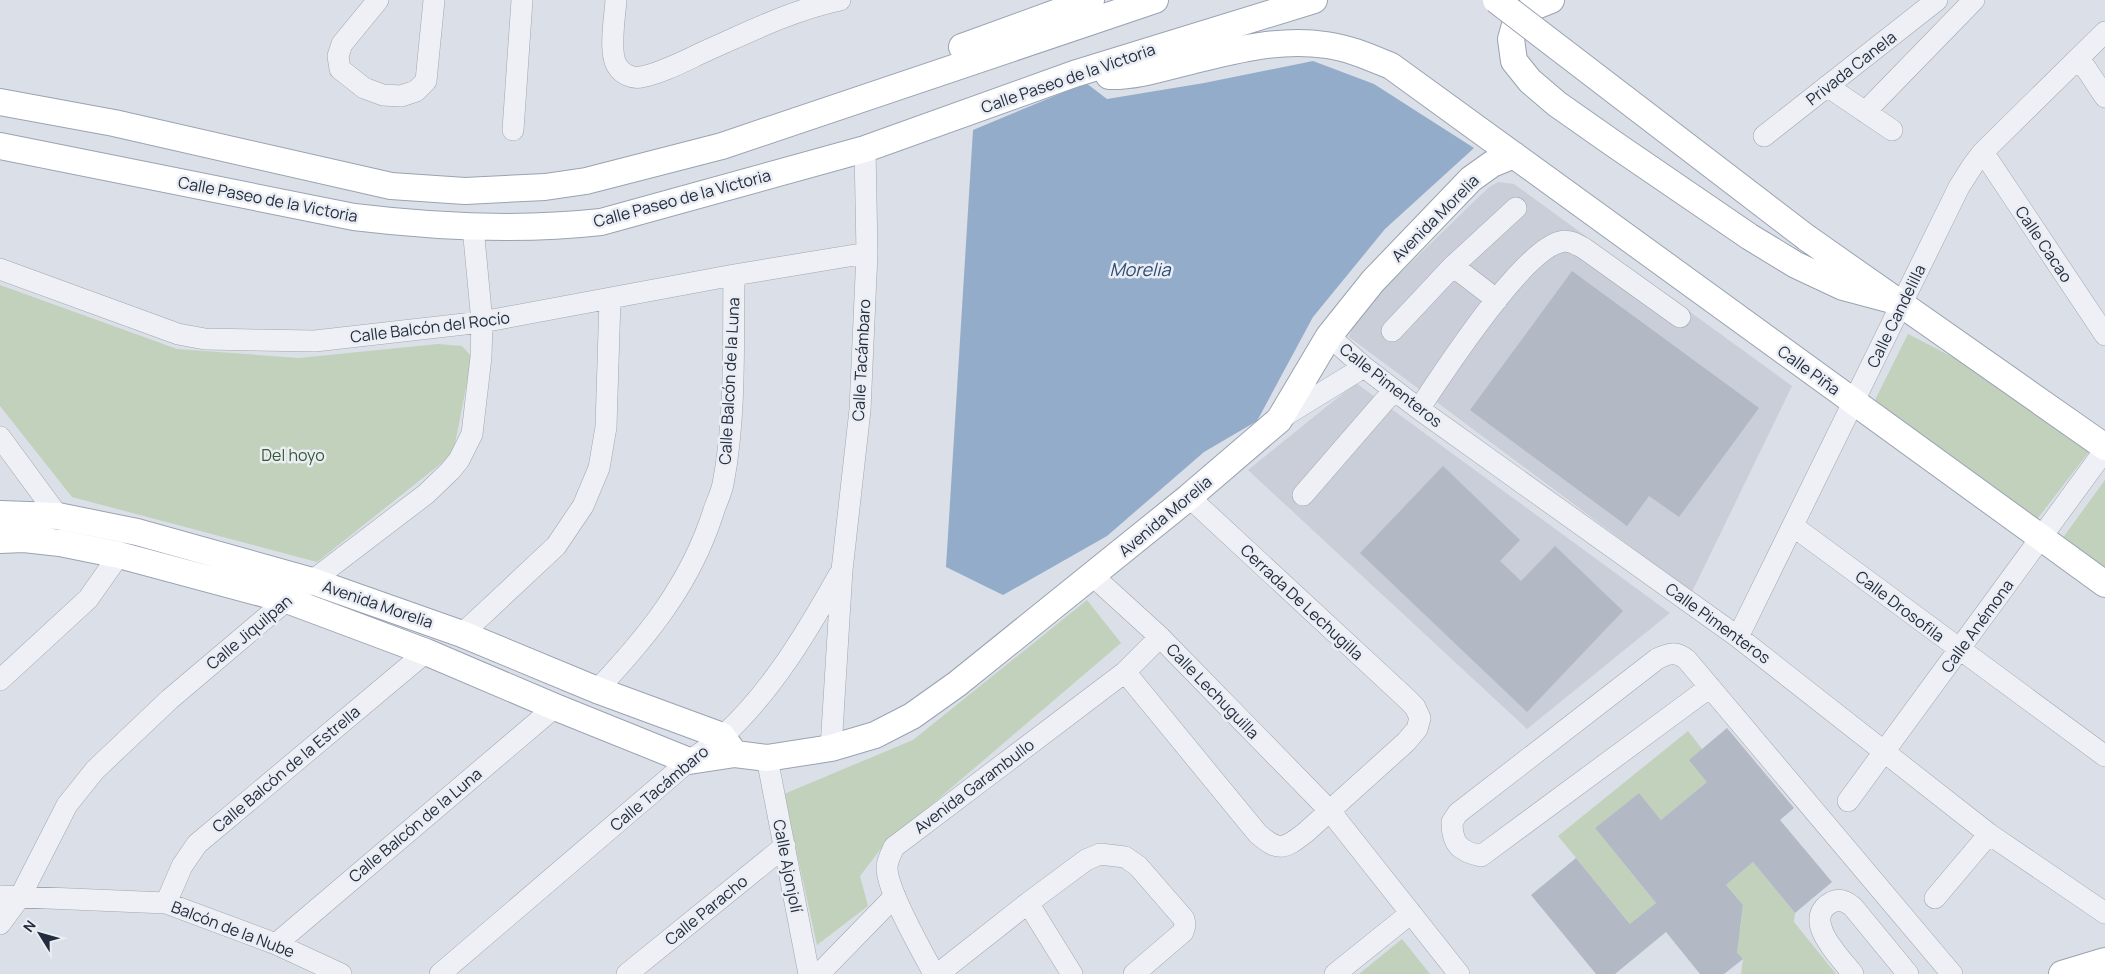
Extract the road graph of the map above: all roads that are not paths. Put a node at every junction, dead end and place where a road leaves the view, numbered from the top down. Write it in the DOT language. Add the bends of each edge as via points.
graph roads {
  1 [pos="378,0"];
  2 [pos="434,0"];
  3 [pos="522,0"];
  4 [pos="616,0"];
  5 [pos="1091,0"];
  6 [pos="1156,0"];
  7 [pos="1314,0"];
  8 [pos="1496,0"];
  9 [pos="1551,0"];
  10 [pos="1937,0"];
  11 [pos="1974,0"];
  12 [pos="826,1"];
  13 [pos="2105,32"];
  14 [pos="2079,58"];
  15 [pos="1074,74"];
  16 [pos="1827,86"];
  17 [pos="2105,97"];
  18 [pos="0,102"];
  19 [pos="1865,112"];
  20 [pos="513,130"];
  21 [pos="1892,130"];
  22 [pos="1764,136"];
  23 [pos="0,146"];
  24 [pos="722,146"];
  25 [pos="865,149"];
  26 [pos="1983,152"];
  27 [pos="1514,155"];
  28 [pos="1516,208"];
  29 [pos="473,227"];
  30 [pos="867,253"];
  31 [pos="1454,266"];
  32 [pos="0,270"];
  33 [pos="734,275"];
  34 [pos="610,299"];
  35 [pos="1497,300"];
  36 [pos="1902,303"];
  37 [pos="1680,317"];
  38 [pos="482,322"];
  39 [pos="1392,331"];
  40 [pos="2105,335"];
  41 [pos="1329,336"];
  42 [pos="1364,368"];
  43 [pos="1394,390"];
  44 [pos="1854,402"];
  45 [pos="1419,409"];
  46 [pos="1279,420"];
  47 [pos="0,437"];
  48 [pos="2105,448"];
  49 [pos="1303,495"];
  50 [pos="1189,497"];
  51 [pos="0,514"];
  52 [pos="58,516"];
  53 [pos="1793,526"];
  54 [pos="2041,538"];
  55 [pos="0,540"];
  56 [pos="119,555"];
  57 [pos="842,570"];
  58 [pos="1093,576"];
  59 [pos="312,581"];
  60 [pos="2105,584"];
  61 [pos="286,600"];
  62 [pos="462,634"];
  63 [pos="1160,637"];
  64 [pos="1738,637"];
  65 [pos="1959,650"];
  66 [pos="426,652"];
  67 [pos="1125,672"];
  68 [pos="0,680"];
  69 [pos="1710,688"];
  70 [pos="597,690"];
  71 [pos="554,707"];
  72 [pos="729,745"];
  73 [pos="831,748"];
  74 [pos="1884,752"];
  75 [pos="2105,756"];
  76 [pos="767,758"];
  77 [pos="689,761"];
  78 [pos="1848,801"];
  79 [pos="1330,811"];
  80 [pos="1990,834"];
  81 [pos="785,846"];
  82 [pos="10,896"];
  83 [pos="895,896"];
  84 [pos="1935,898"];
  85 [pos="166,903"];
  86 [pos="1028,903"];
  87 [pos="1411,913"];
  88 [pos="2105,913"];
  89 [pos="0,924"];
  90 [pos="276,944"];
  91 [pos="1934,954"];
  92 [pos="2105,961"];
  93 [pos="341,974"];
  94 [pos="440,974"];
  95 [pos="627,974"];
  96 [pos="809,974"];
  97 [pos="819,974"];
  98 [pos="934,974"];
  99 [pos="938,974"];
  100 [pos="1072,974"];
  101 [pos="1134,974"];
  102 [pos="1335,974"];
  103 [pos="1459,974"];
  104 [pos="1853,974"];
  105 [pos="1909,974"];
  106 [pos="1952,974"];
  107 [pos="2062,974"];
  1 -- 2 [label="street" via="342,44 338,56 340,69 364,88 401,96 416,91 426,81"];
  3 -- 20 [label="street"];
  4 -- 12 [label="street" via="613,58 618,68 628,76 640,78"];
  5 -- 24 [label="main road" via="881,77"];
  6 -- 24 [label="main road"];
  7 -- 15 [label="main road, Calle Paseo de la Victoria"];
  8 -- 36 [label="main road, bridge" via="1807,238"];
  9 -- 36 [label="main road" via="1531,8 1515,25 1511,39 1514,61 1530,81 1557,104 1750,238 1843,287"];
  10 -- 16 [label="street, Privada Canela"];
  11 -- 19 [label="street, Privada Canela"];
  13 -- 14 [label="street, Calle Candelilla"];
  14 -- 17 [label="street"];
  14 -- 26 [label="street, Calle Candelilla"];
  15 -- 25 [label="main road, Calle Paseo de la Victoria"];
  15 -- 27 [label="main road, Calle Piña" via="1112,76 1134,73 1273,44 1326,45 1358,52 1390,66"];
  16 -- 19 [label="street"];
  16 -- 22 [label="street, Privada Canela"];
  18 -- 24 [label="main road" via="114,123 390,186 424,189 545,187 652,165"];
  19 -- 21 [label="street"];
  23 -- 29 [label="main road, Calle Paseo de la Victoria" via="354,217"];
  25 -- 29 [label="main road, Calle Paseo de la Victoria" via="601,222 559,227"];
  25 -- 30 [label="street, Calle Tacámbaro"];
  26 -- 36 [label="street, Calle Candelilla" via="1959,188"];
  26 -- 40 [label="street, Calle Cacao"];
  27 -- 41 [label="main road, Avenida Morelia" via="1492,164 1471,179 1373,281"];
  27 -- 44 [label="main road, Calle Piña"];
  28 -- 31 [label="street"];
  29 -- 38 [label="street, Calle Jiquilpan"];
  30 -- 33 [label="street, Calle Balcón del Rocío"];
  30 -- 57 [label="street, Calle Tacámbaro" via="860,410"];
  31 -- 35 [label="street"];
  31 -- 39 [label="street"];
  32 -- 38 [label="street, Calle Balcón del Rocío" via="150,325 206,339 316,340"];
  33 -- 34 [label="street, Calle Balcón del Rocío"];
  33 -- 70 [label="street, Calle Balcón de la Luna" via="730,421 722,485 706,535 673,599 634,651"];
  34 -- 38 [label="street, Calle Balcón del Rocío"];
  34 -- 62 [label="street" via="606,427 599,468 583,506 556,546"];
  35 -- 37 [label="street" via="1546,248 1561,241 1572,242"];
  35 -- 45 [label="street" via="1459,348"];
  36 -- 44 [label="street, Calle Candelilla"];
  36 -- 48 [label="main road"];
  38 -- 59 [label="street, Calle Jiquilpan" via="472,434 459,460 426,494"];
  41 -- 42 [label="street, Calle Pimenteros"];
  41 -- 46 [label="main road, Avenida Morelia"];
  42 -- 43 [label="street, Calle Pimenteros"];
  42 -- 46 [label="street"];
  43 -- 45 [label="street, Calle Pimenteros"];
  43 -- 49 [label="street"];
  44 -- 53 [label="street, Calle Candelilla"];
  44 -- 54 [label="main road, Calle Piña"];
  45 -- 64 [label="street, Calle Pimenteros"];
  46 -- 50 [label="main road, Avenida Morelia"];
  47 -- 52 [label="street"];
  48 -- 54 [label="street, Calle Anémona"];
  50 -- 58 [label="main road, Avenida Morelia"];
  50 -- 79 [label="street, Cerrada De Lechugilla" via="1415,708 1420,718 1417,729 1406,742"];
  51 -- 52 [label="main road, Avenida Morelia"];
  52 -- 59 [label="main road, Avenida Morelia" via="137,532"];
  53 -- 64 [label="street, Calle Candelilla"];
  53 -- 65 [label="street, Calle Drosofila"];
  54 -- 60 [label="main road, Calle Piña"];
  54 -- 65 [label="street, Calle Anémona"];
  55 -- 56 [label="main road, Avenida Morelia" via="60,542"];
  56 -- 61 [label="main road, Avenida Morelia"];
  56 -- 68 [label="street" via="88,600"];
  57 -- 72 [label="street, Calle Tacámbaro" via="811,625"];
  57 -- 73 [label="street, Calle Tacámbaro"];
  58 -- 63 [label="street, Calle Lechuguilla"];
  58 -- 73 [label="main road, Avenida Morelia" via="912,716 875,734"];
  59 -- 61 [label="street, Calle Jiquilpan"];
  59 -- 62 [label="main road, Avenida Morelia"];
  61 -- 66 [label="main road, Avenida Morelia"];
  61 -- 82 [label="street, Calle Jiquilpan" via="170,699 95,770 68,805"];
  62 -- 70 [label="main road, Avenida Morelia"];
  63 -- 67 [label="street, Avenida Garambullo"];
  63 -- 79 [label="street, Calle Lechuguilla"];
  64 -- 74 [label="street, Calle Pimenteros"];
  65 -- 74 [label="street, Calle Anémona"];
  65 -- 75 [label="street, Calle Drosofila"];
  66 -- 71 [label="main road, Avenida Morelia"];
  66 -- 85 [label="street, Calle Balcón de la Estrella" via="197,844 182,866"];
  67 -- 79 [label="street" via="1268,843 1287,847"];
  67 -- 83 [label="street, Avenida Garambullo" via="894,846 887,870"];
  69 -- 69 [label="street" via="1680,654 1669,653 1657,659 1458,813 1452,822 1453,839 1461,848 1481,856"];
  69 -- 91 [label="street"];
  70 -- 72 [label="main road, Avenida Morelia"];
  71 -- 77 [label="main road, Avenida Morelia"];
  71 -- 90 [label="street, Calle Balcón de la Luna"];
  72 -- 76 [label="main road, Avenida Morelia"];
  72 -- 77 [label="main road, Avenida Morelia"];
  73 -- 76 [label="main road, Avenida Morelia"];
  74 -- 78 [label="street, Calle Anémona"];
  74 -- 80 [label="street, Calle Pimenteros"];
  76 -- 81 [label="street, Calle Ajonjolí"];
  77 -- 94 [label="street, Calle Tacámbaro"];
  79 -- 87 [label="street, Calle Lechuguilla"];
  80 -- 84 [label="street"];
  80 -- 88 [label="street, Calle Pimenteros"];
  81 -- 95 [label="street, Calle Paracho"];
  81 -- 96 [label="street, Calle Ajonjolí"];
  82 -- 85 [label="street, Balcón de la Nube"];
  82 -- 89 [label="street, Calle Jiquilpan"];
  83 -- 97 [label="street"];
  83 -- 98 [label="street, Avenida Garambullo"];
  85 -- 90 [label="street, Balcón de la Nube"];
  86 -- 99 [label="street"];
  86 -- 100 [label="street"];
  86 -- 101 [label="street" via="1086,860 1100,854 1125,858 1138,866 1179,912 1185,925 1183,932"];
  87 -- 102 [label="street"];
  87 -- 103 [label="street, Calle Lechuguilla"];
  90 -- 93 [label="street, Balcón de la Nube"];
  91 -- 105 [label="street"];
  91 -- 106 [label="street"];
  92 -- 107 [label="main road"];
  104 -- 105 [label="street" via="1821,930 1819,921 1827,905 1837,900 1854,907"];
}
